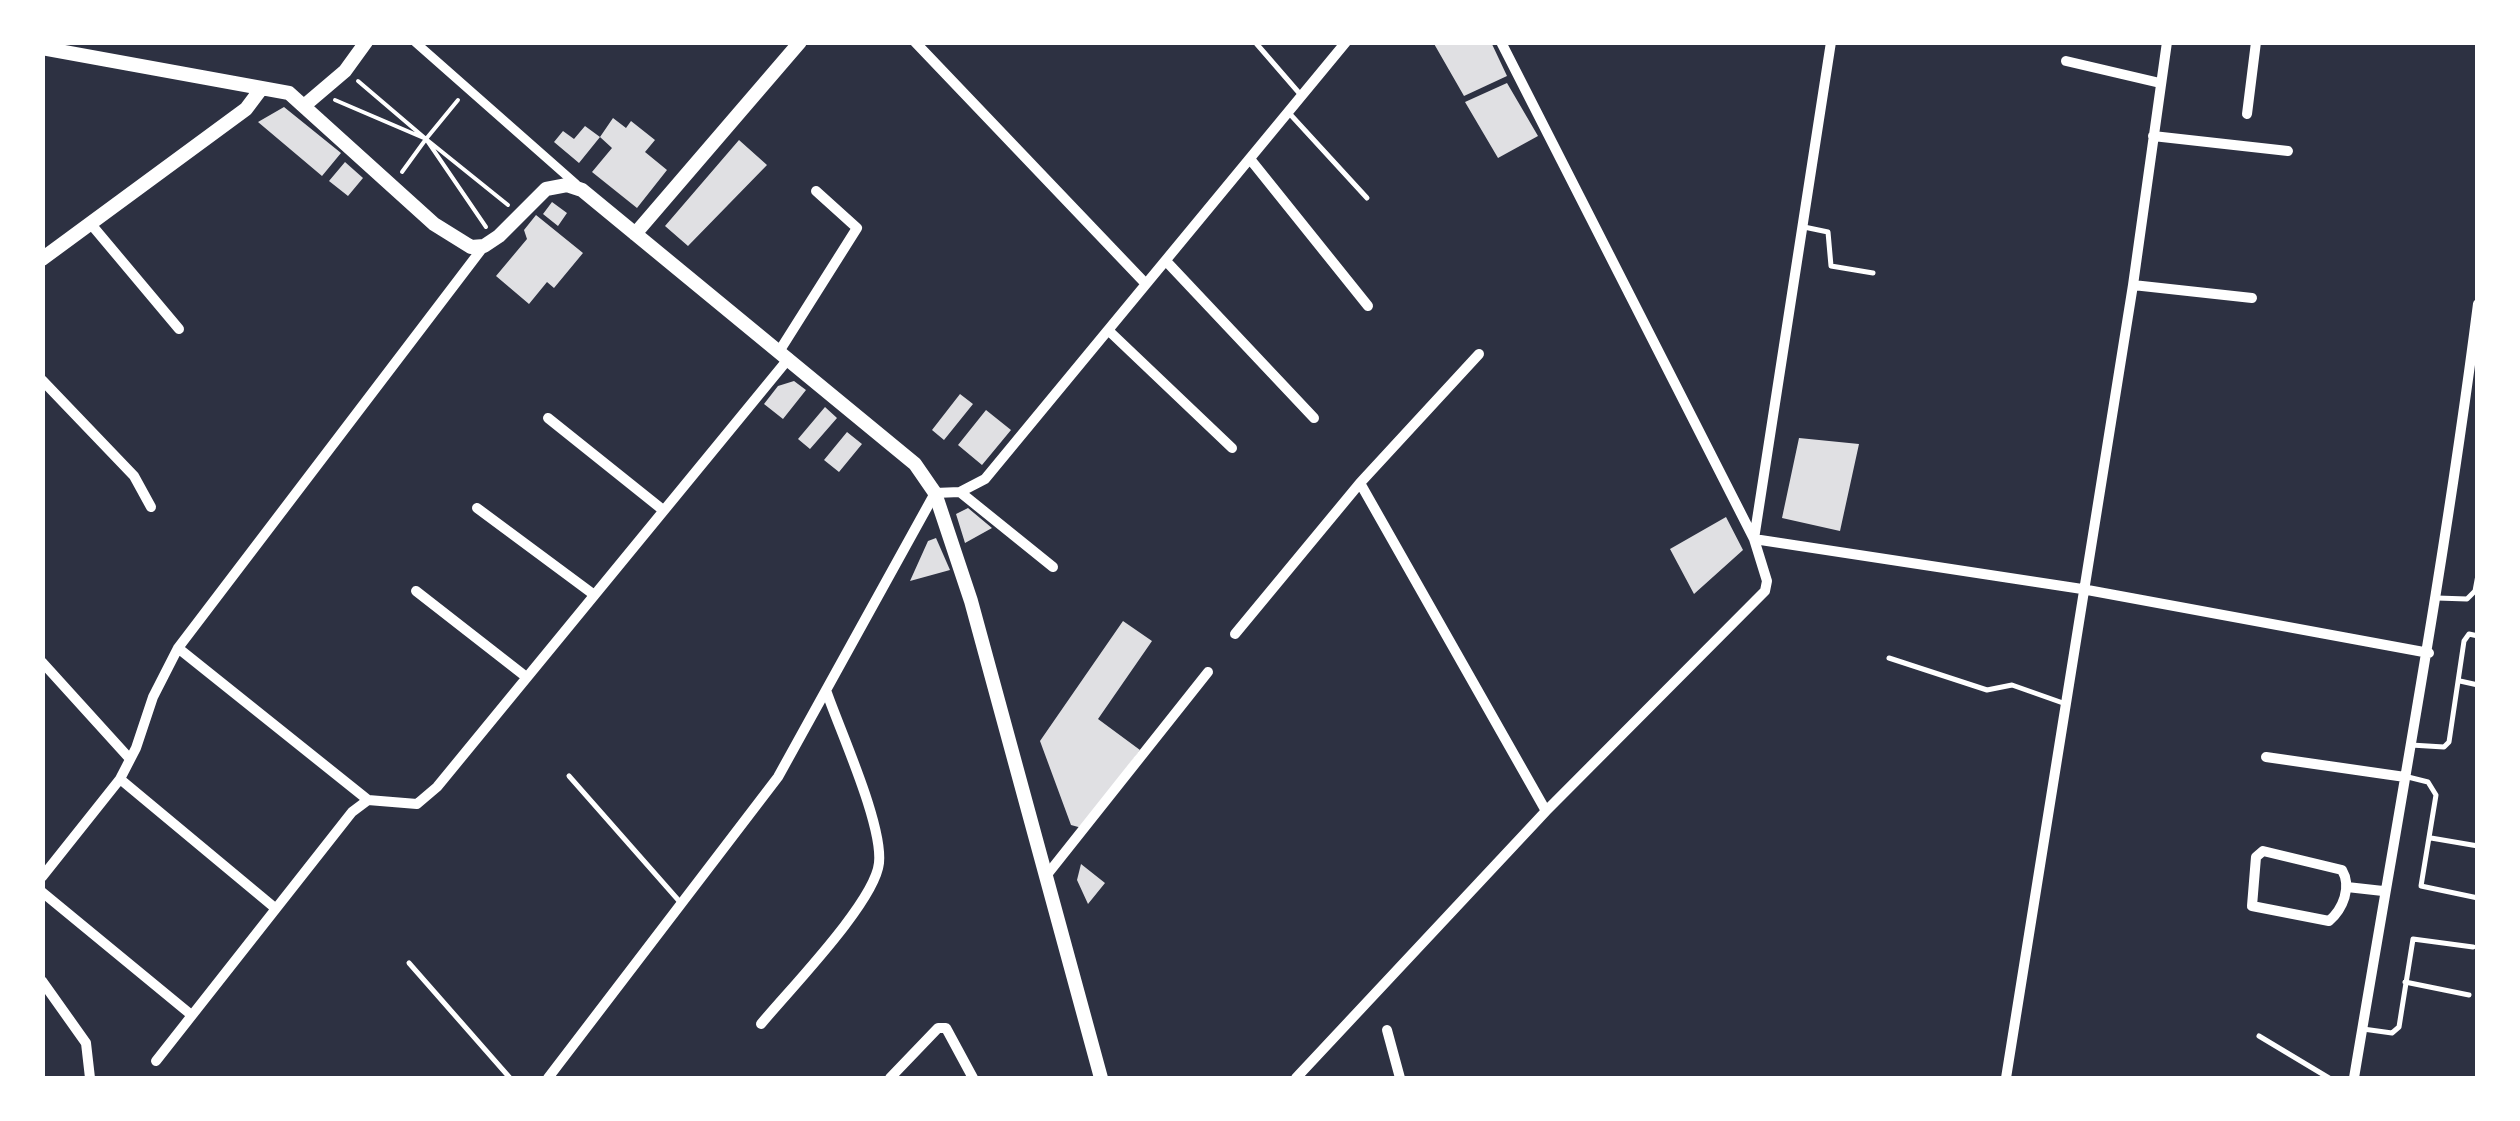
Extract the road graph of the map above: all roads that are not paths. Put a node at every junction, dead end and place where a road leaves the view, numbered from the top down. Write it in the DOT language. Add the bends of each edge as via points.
graph roads {
  1 [pos="366,42"];
  2 [pos="416,42"];
  3 [pos="800,42"];
  4 [pos="915,42"];
  5 [pos="1254,42"];
  6 [pos="1346,42"];
  7 [pos="1501,42"];
  8 [pos="1831,42"];
  9 [pos="2167,42"];
  10 [pos="2256,42"];
  11 [pos="42,48"];
  12 [pos="2066,62"];
  13 [pos="2160,83"];
  14 [pos="261,88"];
  15 [pos="1302,96"];
  16 [pos="305,105"];
  17 [pos="1289,113"];
  18 [pos="2247,114"];
  19 [pos="2153,136"];
  20 [pos="2288,151"];
  21 [pos="1250,160"];
  22 [pos="582,190"];
  23 [pos="816,191"];
  24 [pos="1367,198"];
  25 [pos="90,223"];
  26 [pos="1804,227"];
  27 [pos="636,234"];
  28 [pos="488,243"];
  29 [pos="42,258"];
  30 [pos="1166,262"];
  31 [pos="1873,273"];
  32 [pos="1145,284"];
  33 [pos="2133,285"];
  34 [pos="2252,298"];
  35 [pos="2478,304"];
  36 [pos="1368,306"];
  37 [pos="179,329"];
  38 [pos="1108,330"];
  39 [pos="784,354"];
  40 [pos="1480,354"];
  41 [pos="42,380"];
  42 [pos="2472,393"];
  43 [pos="548,418"];
  44 [pos="1314,418"];
  45 [pos="1232,448"];
  46 [pos="1360,483"];
  47 [pos="960,492"];
  48 [pos="935,494"];
  49 [pos="150,507"];
  50 [pos="477,508"];
  51 [pos="663,510"];
  52 [pos="1754,539"];
  53 [pos="1053,568"];
  54 [pos="2478,575"];
  55 [pos="2082,589"];
  56 [pos="416,591"];
  57 [pos="593,594"];
  58 [pos="2436,598"];
  59 [pos="1236,634"];
  60 [pos="2478,636"];
  61 [pos="178,648"];
  62 [pos="2428,653"];
  63 [pos="1889,658"];
  64 [pos="42,662"];
  65 [pos="1208,672"];
  66 [pos="525,676"];
  67 [pos="2460,682"];
  68 [pos="2478,684"];
  69 [pos="827,694"];
  70 [pos="2063,703"];
  71 [pos="2411,745"];
  72 [pos="2266,757"];
  73 [pos="130,759"];
  74 [pos="569,776"];
  75 [pos="2405,776"];
  76 [pos="120,779"];
  77 [pos="368,800"];
  78 [pos="1546,811"];
  79 [pos="2432,838"];
  80 [pos="2478,846"];
  81 [pos="1046,876"];
  82 [pos="42,877"];
  83 [pos="2347,886"];
  84 [pos="2383,891"];
  85 [pos="42,892"];
  86 [pos="2478,898"];
  87 [pos="680,902"];
  88 [pos="275,908"];
  89 [pos="2472,947"];
  90 [pos="409,964"];
  91 [pos="42,981"];
  92 [pos="2405,982"];
  93 [pos="2469,996"];
  94 [pos="189,1014"];
  95 [pos="761,1024"];
  96 [pos="2362,1029"];
  97 [pos="1387,1030"];
  98 [pos="2259,1036"];
  99 [pos="156,1061"];
  100 [pos="90,1078"];
  101 [pos="510,1078"];
  102 [pos="548,1078"];
  103 [pos="890,1078"];
  104 [pos="974,1078"];
  105 [pos="1102,1078"];
  106 [pos="1296,1078"];
  107 [pos="1400,1078"];
  108 [pos="2006,1078"];
  109 [pos="2329,1078"];
  110 [pos="2354,1078"];
  1 -- 16 [label="street"];
  2 -- 22 [label="street"];
  3 -- 27 [label="street"];
  4 -- 32 [label="street"];
  5 -- 15 [label="lane"];
  6 -- 15 [label="street"];
  7 -- 52 [label="street"];
  8 -- 26 [label="street"];
  9 -- 13 [label="street"];
  10 -- 18 [label="street"];
  11 -- 14 [label="street"];
  12 -- 13 [label="street"];
  13 -- 19 [label="street"];
  14 -- 16 [label="street" via="289,93"];
  14 -- 25 [label="street" via="246,109"];
  15 -- 17 [label="street"];
  16 -- 28 [label="street" via="458,242"];
  17 -- 21 [label="street"];
  17 -- 24 [label="lane"];
  19 -- 20 [label="street"];
  19 -- 33 [label="street"];
  21 -- 30 [label="street"];
  21 -- 36 [label="street"];
  22 -- 27 [label="street"];
  22 -- 28 [label="street" via="546,189"];
  23 -- 39 [label="street" via="856,228"];
  25 -- 29 [label="street"];
  25 -- 37 [label="street"];
  26 -- 31 [label="lane" via="1828,232 1832,266"];
  26 -- 52 [label="street"];
  27 -- 39 [label="street"];
  28 -- 61 [label="street"];
  30 -- 32 [label="street"];
  30 -- 44 [label="street"];
  32 -- 38 [label="street"];
  33 -- 34 [label="street"];
  33 -- 55 [label="street"];
  35 -- 42 [label="street"];
  38 -- 45 [label="street"];
  38 -- 47 [label="street" via="984,479"];
  39 -- 48 [label="street" via="914,464"];
  39 -- 51 [label="street"];
  40 -- 46 [label="street"];
  41 -- 49 [label="street" via="134,476"];
  42 -- 58 [label="street"];
  43 -- 51 [label="street"];
  46 -- 59 [label="street"];
  46 -- 78 [label="street"];
  47 -- 48 [label="street"];
  47 -- 53 [label="street"];
  48 -- 69 [label="street"];
  48 -- 81 [label="street"];
  50 -- 57 [label="street"];
  51 -- 57 [label="street"];
  52 -- 55 [label="street"];
  52 -- 78 [label="street" via="1765,591"];
  54 -- 58 [label="lane" via="2467,599"];
  55 -- 62 [label="street"];
  55 -- 70 [label="street"];
  56 -- 66 [label="street"];
  57 -- 66 [label="street"];
  58 -- 62 [label="street"];
  60 -- 67 [label="lane" via="2464,641"];
  61 -- 73 [label="street"];
  61 -- 77 [label="street"];
  62 -- 71 [label="street"];
  63 -- 70 [label="lane" via="1987,690 2012,685"];
  64 -- 73 [label="street"];
  65 -- 81 [label="street"];
  66 -- 77 [label="street" via="428,797 406,806"];
  67 -- 68 [label="lane"];
  67 -- 71 [label="lane" via="2449,742"];
  69 -- 87 [label="street" via="778,777"];
  69 -- 95 [label="street" via="875,829 879,865 864,899"];
  70 -- 108 [label="street"];
  71 -- 75 [label="street"];
  72 -- 75 [label="street"];
  73 -- 76 [label="street"];
  74 -- 87 [label="lane"];
  75 -- 79 [label="lane" via="2432,786 2436,795"];
  75 -- 84 [label="street"];
  76 -- 82 [label="street"];
  76 -- 88 [label="street"];
  77 -- 88 [label="street"];
  78 -- 106 [label="street"];
  79 -- 80 [label="lane"];
  79 -- 86 [label="lane" via="2422,886"];
  81 -- 105 [label="street"];
  83 -- 83 [label="street" via="2342,870 2263,851 2256,857 2250,900 2256,909 2329,921"];
  83 -- 84 [label="street"];
  84 -- 96 [label="street"];
  85 -- 94 [label="street"];
  87 -- 102 [label="street"];
  88 -- 94 [label="street"];
  89 -- 92 [label="lane" via="2413,939"];
  90 -- 101 [label="lane"];
  91 -- 100 [label="street" via="89,1049"];
  92 -- 93 [label="lane"];
  92 -- 96 [label="lane" via="2396,1031"];
  94 -- 99 [label="street"];
  96 -- 110 [label="street"];
  97 -- 107 [label="street"];
  98 -- 109 [label="lane"];
  103 -- 104 [label="street" via="938,1028 954,1038"];
}
